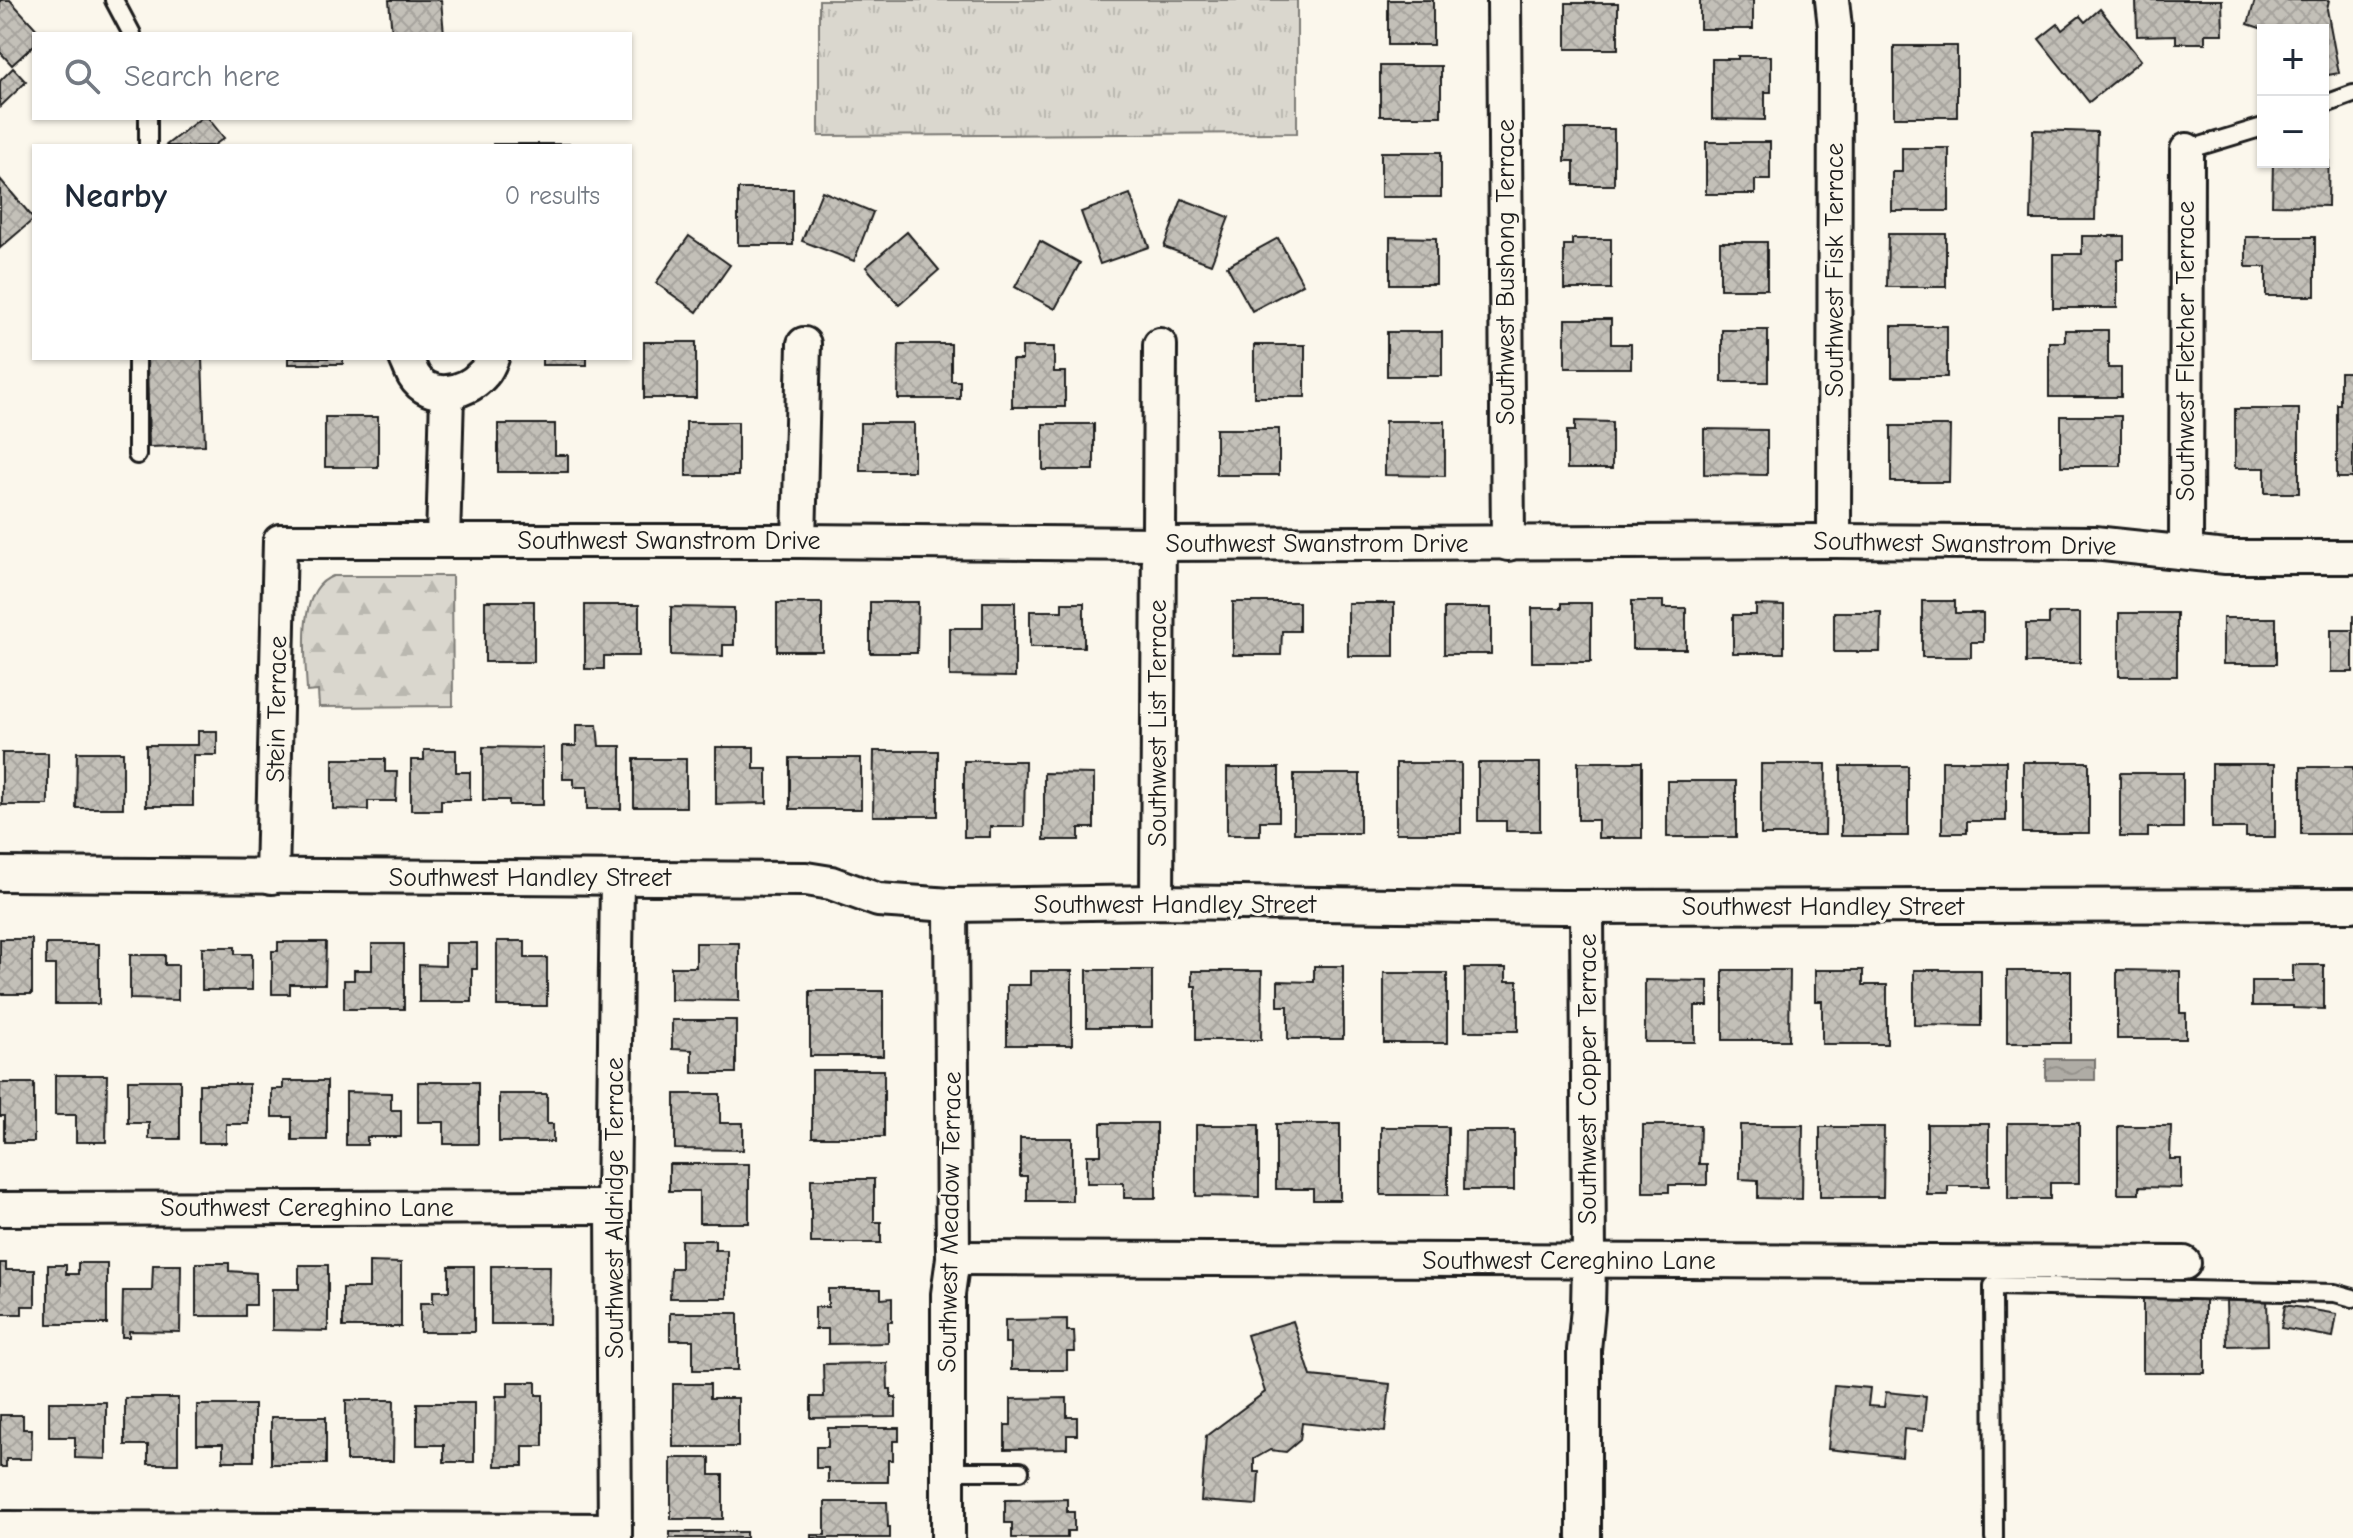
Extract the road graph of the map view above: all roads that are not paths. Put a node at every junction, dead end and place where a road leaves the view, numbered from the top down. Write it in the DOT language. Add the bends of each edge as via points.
graph roads {
  1 [pos="114,0"];
  2 [pos="1504,0"];
  3 [pos="1832,0"];
  4 [pos="131,32"];
  5 [pos="2353,94"];
  6 [pos="2329,103"];
  7 [pos="148,120"];
  8 [pos="2257,129"];
  9 [pos="148,144"];
  10 [pos="2187,150"];
  11 [pos="804,344"];
  12 [pos="1160,345"];
  13 [pos="137,360"];
  14 [pos="407,360"];
  15 [pos="491,360"];
  16 [pos="447,394"];
  17 [pos="137,455"];
  18 [pos="280,541"];
  19 [pos="443,541"];
  20 [pos="799,541"];
  21 [pos="1834,541"];
  22 [pos="1159,544"];
  23 [pos="1508,544"];
  24 [pos="2186,552"];
  25 [pos="2353,557"];
  26 [pos="0,874"];
  27 [pos="272,877"];
  28 [pos="617,878"];
  29 [pos="1157,902"];
  30 [pos="951,905"];
  31 [pos="2353,905"];
  32 [pos="1587,907"];
  33 [pos="613,1207"];
  34 [pos="0,1209"];
  35 [pos="953,1258"];
  36 [pos="1589,1261"];
  37 [pos="2184,1263"];
  38 [pos="2353,1298"];
  39 [pos="948,1471"];
  40 [pos="1020,1471"];
  41 [pos="0,1528"];
  42 [pos="615,1534"];
  43 [pos="948,1538"];
  44 [pos="1584,1538"];
  45 [pos="1994,1538"];
  1 -- 4 [label="lane"];
  2 -- 23 [label="street, Southwest Bushong Terrace"];
  3 -- 21 [label="street, Southwest Fisk Terrace"];
  5 -- 6 [label="lane"];
  7 -- 9 [label="lane"];
  8 -- 10 [label="lane"];
  10 -- 24 [label="street, Southwest Fletcher Terrace"];
  11 -- 20 [label="street"];
  12 -- 22 [label="street, Southwest List Terrace"];
  13 -- 17 [label="lane"];
  14 -- 16 [label="street" via="415,378"];
  15 -- 16 [label="street" via="477,380"];
  16 -- 19 [label="street"];
  18 -- 19 [label="street, Southwest Swanstrom Drive"];
  18 -- 27 [label="street, Stein Terrace"];
  19 -- 20 [label="street, Southwest Swanstrom Drive"];
  20 -- 22 [label="street, Southwest Swanstrom Drive"];
  21 -- 23 [label="street, Southwest Swanstrom Drive"];
  21 -- 24 [label="street, Southwest Swanstrom Drive" via="2094,543"];
  22 -- 23 [label="street, Southwest Swanstrom Drive"];
  22 -- 29 [label="street, Southwest List Terrace"];
  24 -- 25 [label="street, Southwest Swanstrom Drive"];
  26 -- 27 [label="street, Southwest Handley Street"];
  27 -- 28 [label="street, Southwest Handley Street"];
  28 -- 30 [label="street, Southwest Handley Street" via="806,879 878,900"];
  28 -- 33 [label="street, Southwest Aldridge Terrace"];
  29 -- 30 [label="street, Southwest Handley Street"];
  29 -- 32 [label="street, Southwest Handley Street"];
  30 -- 35 [label="street, Southwest Meadow Terrace"];
  31 -- 32 [label="street, Southwest Handley Street"];
  32 -- 36 [label="street, Southwest Copper Terrace"];
  33 -- 34 [label="street, Southwest Cereghino Lane"];
  33 -- 42 [label="street, Southwest Aldridge Terrace"];
  35 -- 36 [label="street, Southwest Cereghino Lane"];
  35 -- 39 [label="street, Southwest Meadow Terrace" via="948,1294"];
  36 -- 37 [label="street, Southwest Cereghino Lane"];
  36 -- 44 [label="street, Southwest Copper Terrace"];
  38 -- 45 [label="lane" via="2335,1293 1993,1286"];
  39 -- 40 [label="lane"];
  39 -- 43 [label="street, Southwest Meadow Terrace"];
  41 -- 42 [label="street"];
}
